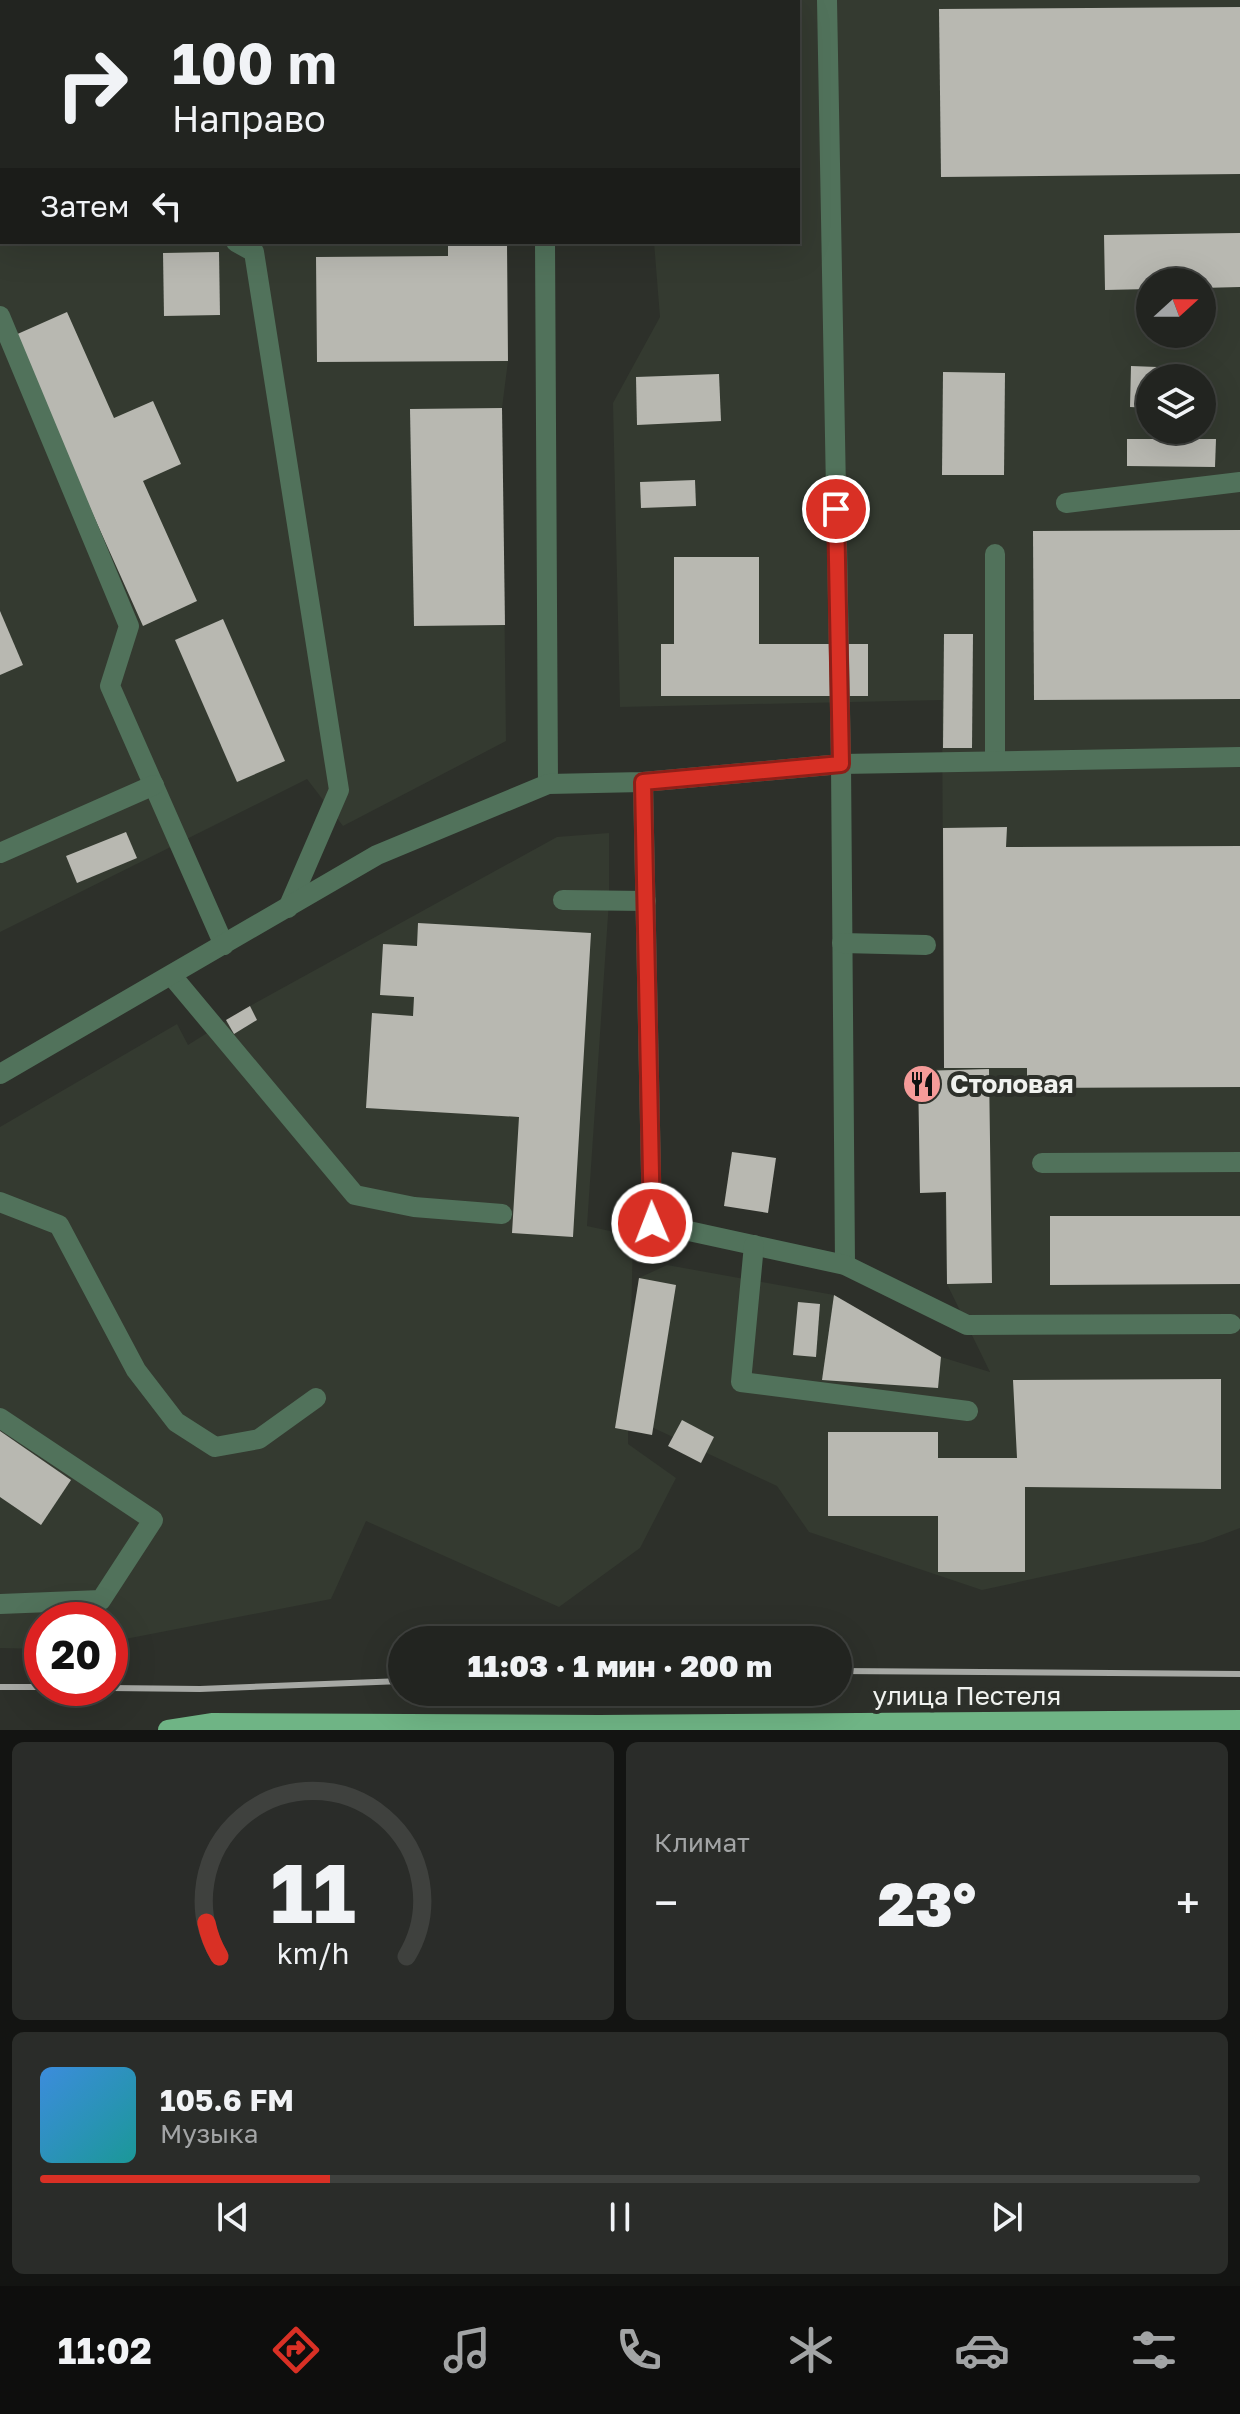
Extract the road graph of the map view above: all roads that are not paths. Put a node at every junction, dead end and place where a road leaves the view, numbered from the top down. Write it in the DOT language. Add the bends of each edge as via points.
graph roads {
  1 [pos="827,0"];
  2 [pos="240,244"];
  3 [pos="545,244"];
  4 [pos="0,316"];
  5 [pos="1240,482"];
  6 [pos="1066,503"];
  7 [pos="995,554"];
  8 [pos="1240,757"];
  9 [pos="995,761"];
  10 [pos="841,764"];
  11 [pos="643,782"];
  12 [pos="548,784"];
  13 [pos="154,785"];
  14 [pos="0,853"];
  15 [pos="563,900"];
  16 [pos="646,901"];
  17 [pos="288,908"];
  18 [pos="842,943"];
  19 [pos="224,945"];
  20 [pos="926,945"];
  21 [pos="172,976"];
  22 [pos="0,1074"];
  23 [pos="1240,1162"];
  24 [pos="1042,1163"];
  25 [pos="0,1202"];
  26 [pos="502,1214"];
  27 [pos="754,1245"];
  28 [pos="845,1265"];
  29 [pos="1231,1324"];
  30 [pos="316,1398"];
  31 [pos="968,1411"];
  32 [pos="0,1418"];
  33 [pos="0,1604"];
  34 [pos="1240,1720"];
  35 [pos="213,1726"];
  36 [pos="989,1726"];
  37 [pos="599,1728"];
  38 [pos="168,1730"];
  1 -- 10 [label="lane"];
  2 -- 17 [label="lane" via="254,252 339,790"];
  3 -- 12 [label="lane"];
  4 -- 13 [label="lane" via="129,626 110,686"];
  5 -- 6 [label="lane"];
  7 -- 9 [label="lane"];
  8 -- 9 [label="lane"];
  9 -- 10 [label="lane"];
  10 -- 11 [label="lane"];
  10 -- 18 [label="lane"];
  11 -- 12 [label="lane"];
  11 -- 16 [label="lane"];
  12 -- 17 [label="lane" via="377,855"];
  13 -- 14 [label="lane"];
  13 -- 19 [label="lane"];
  15 -- 16 [label="lane"];
  16 -- 27 [label="lane" via="652,1223"];
  17 -- 19 [label="lane"];
  18 -- 20 [label="lane"];
  18 -- 28 [label="lane"];
  19 -- 21 [label="lane"];
  21 -- 22 [label="lane"];
  21 -- 26 [label="lane" via="355,1195 414,1207"];
  23 -- 24 [label="lane"];
  25 -- 30 [label="lane" via="59,1225 136,1370 176,1422 215,1447 259,1439"];
  27 -- 28 [label="lane"];
  27 -- 31 [label="lane" via="741,1382"];
  28 -- 29 [label="lane" via="967,1325"];
  32 -- 33 [label="lane" via="153,1520 101,1600"];
  34 -- 36 [label="main road, улица Пестеля"];
  35 -- 37 [label="main road, улица Пестеля"];
  35 -- 38 [label="main road, улица Пестеля"];
  36 -- 37 [label="main road, улица Пестеля"];
}
